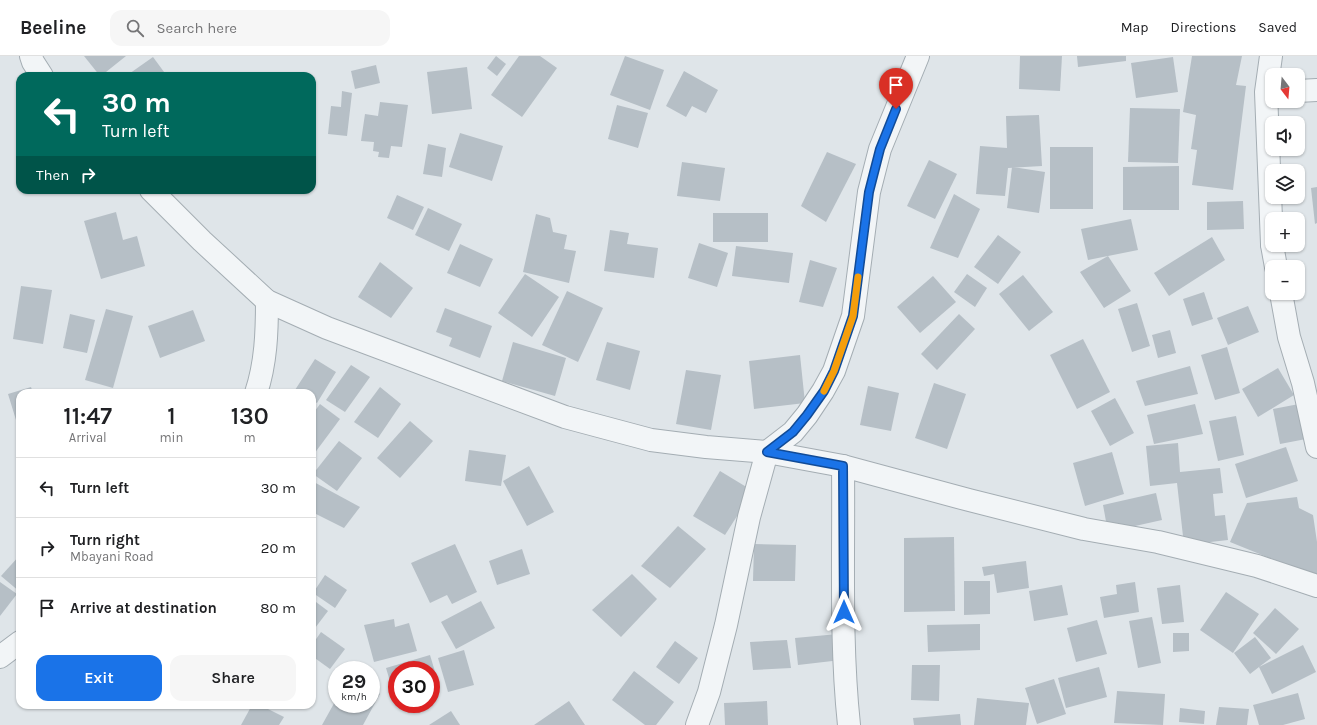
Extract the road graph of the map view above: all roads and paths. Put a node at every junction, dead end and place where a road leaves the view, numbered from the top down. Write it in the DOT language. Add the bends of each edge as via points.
graph roads {
  1 [pos="31,56"];
  2 [pos="918,56"];
  3 [pos="1271,56"];
  4 [pos="1270,68"];
  5 [pos="39,72"];
  6 [pos="1317,90"];
  7 [pos="1305,91"];
  8 [pos="1269,108"];
  9 [pos="156,194"];
  10 [pos="1271,212"];
  11 [pos="1282,300"];
  12 [pos="267,301"];
  13 [pos="257,389"];
  14 [pos="1317,447"];
  15 [pos="767,452"];
  16 [pos="843,466"];
  17 [pos="1317,586"];
  18 [pos="16,645"];
  19 [pos="0,657"];
  20 [pos="697,725"];
  21 [pos="850,725"];
  1 -- 5 [label="street"];
  2 -- 15 [label="street" via="880,149 868,199 853,316 834,371 824,391 793,432"];
  3 -- 4 [label="street"];
  6 -- 7 [label="street"];
  8 -- 10 [label="street"];
  9 -- 12 [label="street"];
  11 -- 14 [label="street"];
  12 -- 13 [label="street" via="262,376"];
  12 -- 15 [label="street" via="327,328 565,417 651,440"];
  15 -- 16 [label="street"];
  15 -- 20 [label="street" via="749,517 723,640"];
  16 -- 17 [label="street" via="1084,529 1158,542 1249,564"];
  16 -- 21 [label="street" via="844,642 846,698"];
  18 -- 19 [label="street"];
}
